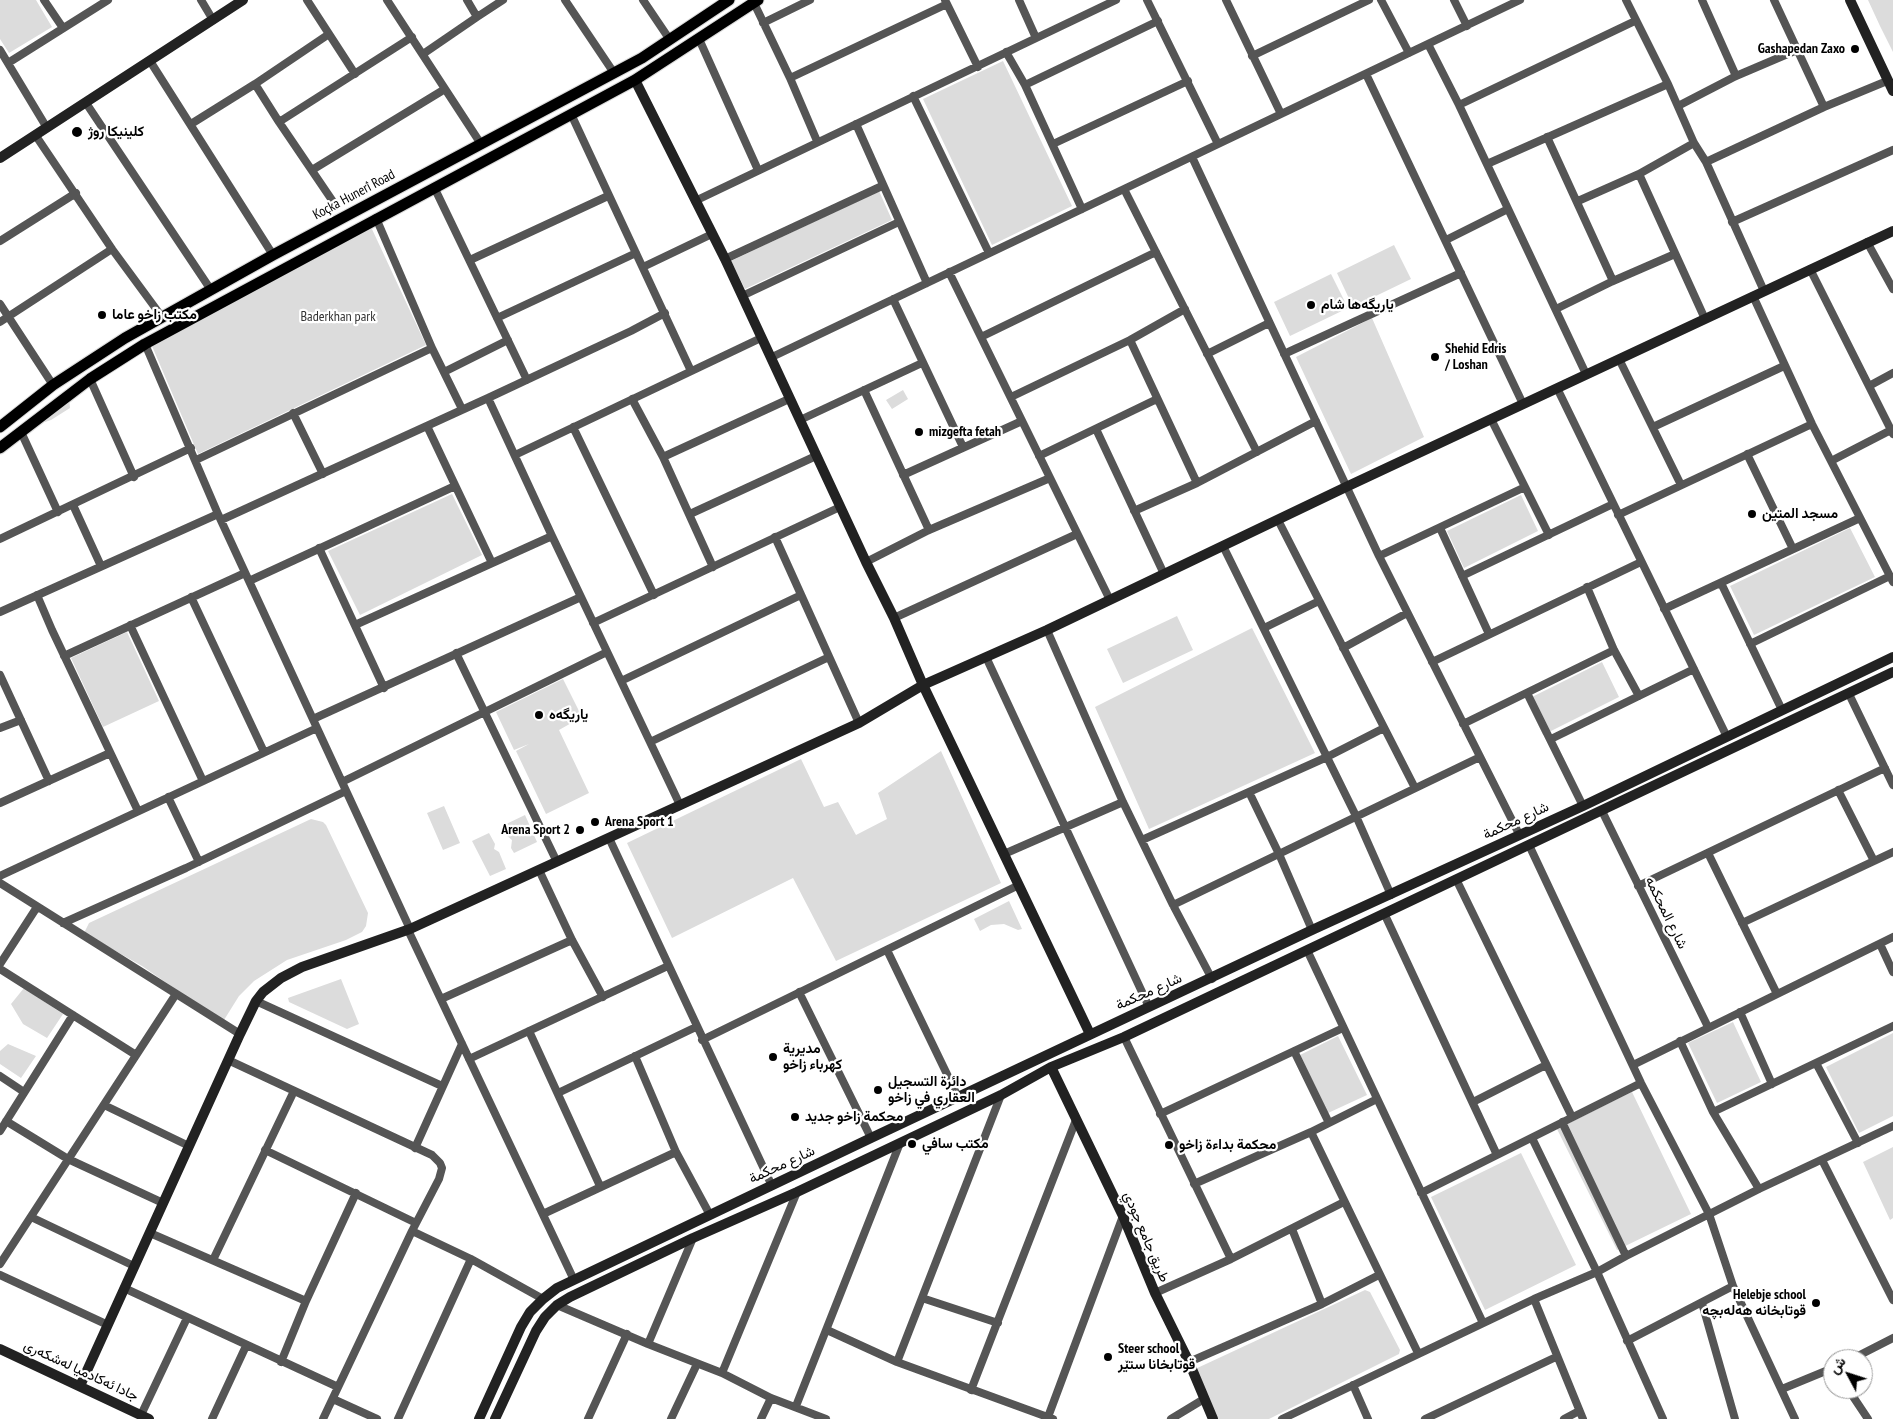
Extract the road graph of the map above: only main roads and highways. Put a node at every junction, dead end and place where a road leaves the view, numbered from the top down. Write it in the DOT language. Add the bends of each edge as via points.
graph roads {
  1 [pos="729,0"];
  2 [pos="756,1"];
  3 [pos="106,349"];
  4 [pos="116,362"];
  5 [pos="0,427"];
  6 [pos="0,448"];
  1 -- 3 [label="main road, Koçka Hunerî Road" via="642,58 273,255"];
  2 -- 4 [label="main road" via="635,80"];
  3 -- 4 [label="main road"];
  3 -- 5 [label="main road, Koçka Hunerî Road" via="52,385"];
  4 -- 6 [label="main road"];
}
